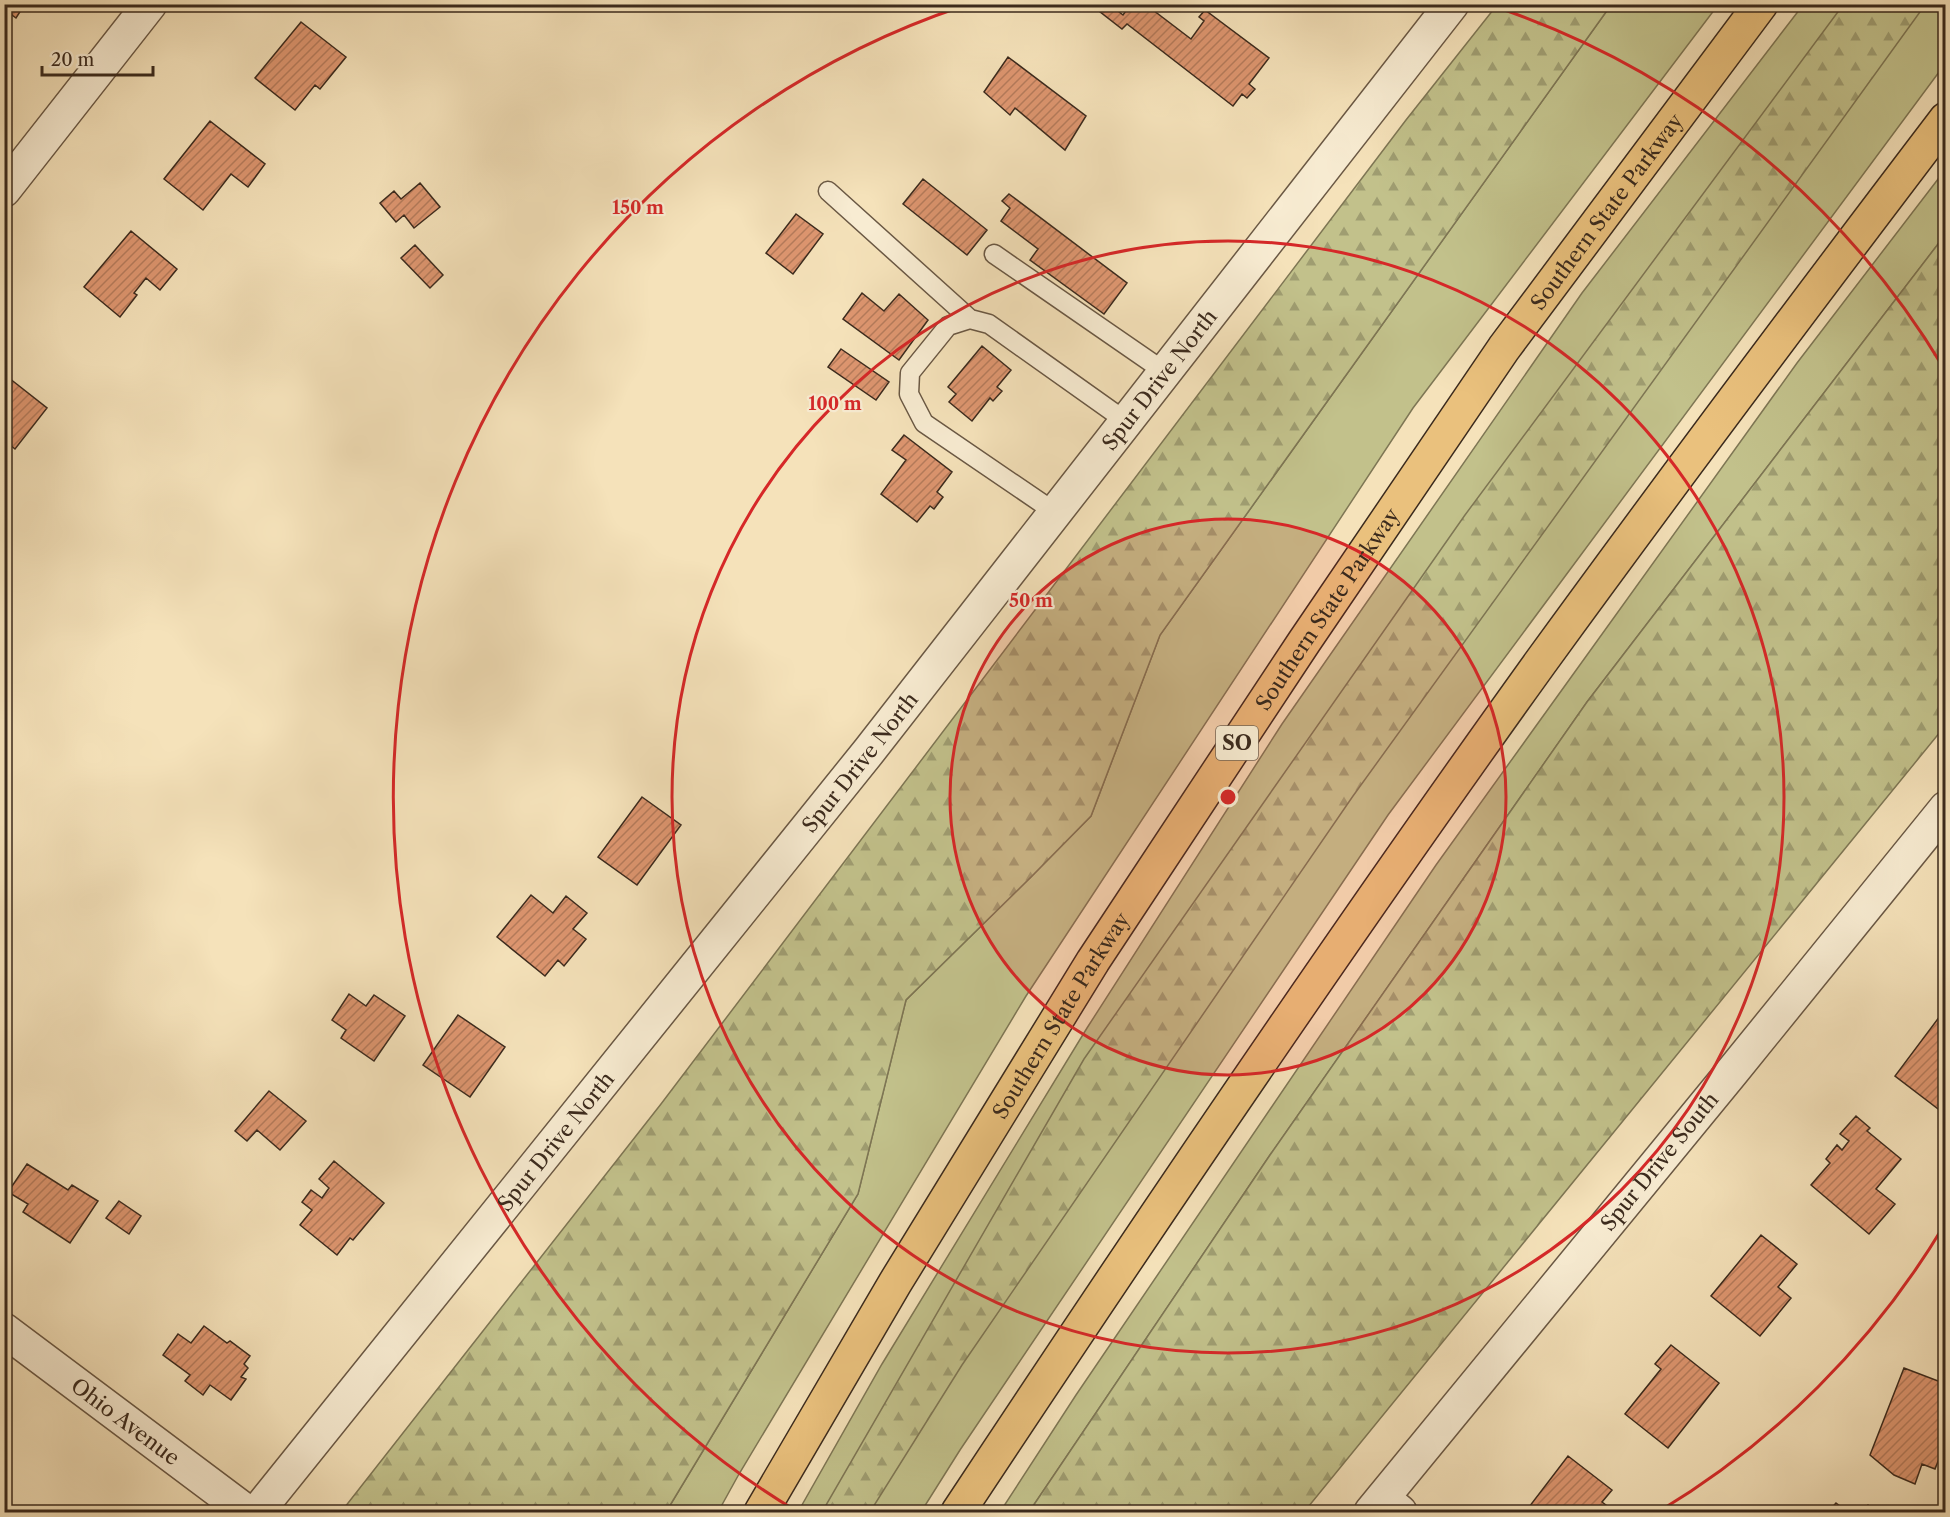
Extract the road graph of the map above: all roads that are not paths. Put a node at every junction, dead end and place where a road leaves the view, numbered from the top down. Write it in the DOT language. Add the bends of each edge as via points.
graph roads {
  1 [pos="150,4"];
  2 [pos="1452,4"];
  3 [pos="1761,4"];
  4 [pos="1946,119"];
  5 [pos="4,190"];
  6 [pos="828,191"];
  7 [pos="994,254"];
  8 [pos="970,319"];
  9 [pos="1165,372"];
  10 [pos="1127,422"];
  11 [pos="1056,513"];
  12 [pos="1946,808"];
  13 [pos="4,1330"];
  14 [pos="1385,1508"];
  15 [pos="247,1512"];
  16 [pos="256,1512"];
  17 [pos="761,1512"];
  18 [pos="958,1512"];
  1 -- 5 [label="street"];
  2 -- 9 [label="street, Spur Drive North"];
  3 -- 17 [label="highway, Southern State Parkway / SO" via="1504,348 1304,642 1093,961 895,1283"];
  4 -- 18 [label="highway" via="1757,367 1539,665 1313,985"];
  6 -- 8 [label="lane"];
  7 -- 9 [label="lane"];
  8 -- 10 [label="lane" via="989,324"];
  8 -- 11 [label="lane" via="948,326 910,373 909,394 924,423"];
  9 -- 10 [label="street, Spur Drive North"];
  10 -- 11 [label="street, Spur Drive North"];
  11 -- 16 [label="street, Spur Drive North" via="862,761"];
  12 -- 14 [label="street, Spur Drive South"];
  13 -- 15 [label="street, Ohio Avenue"];
}
